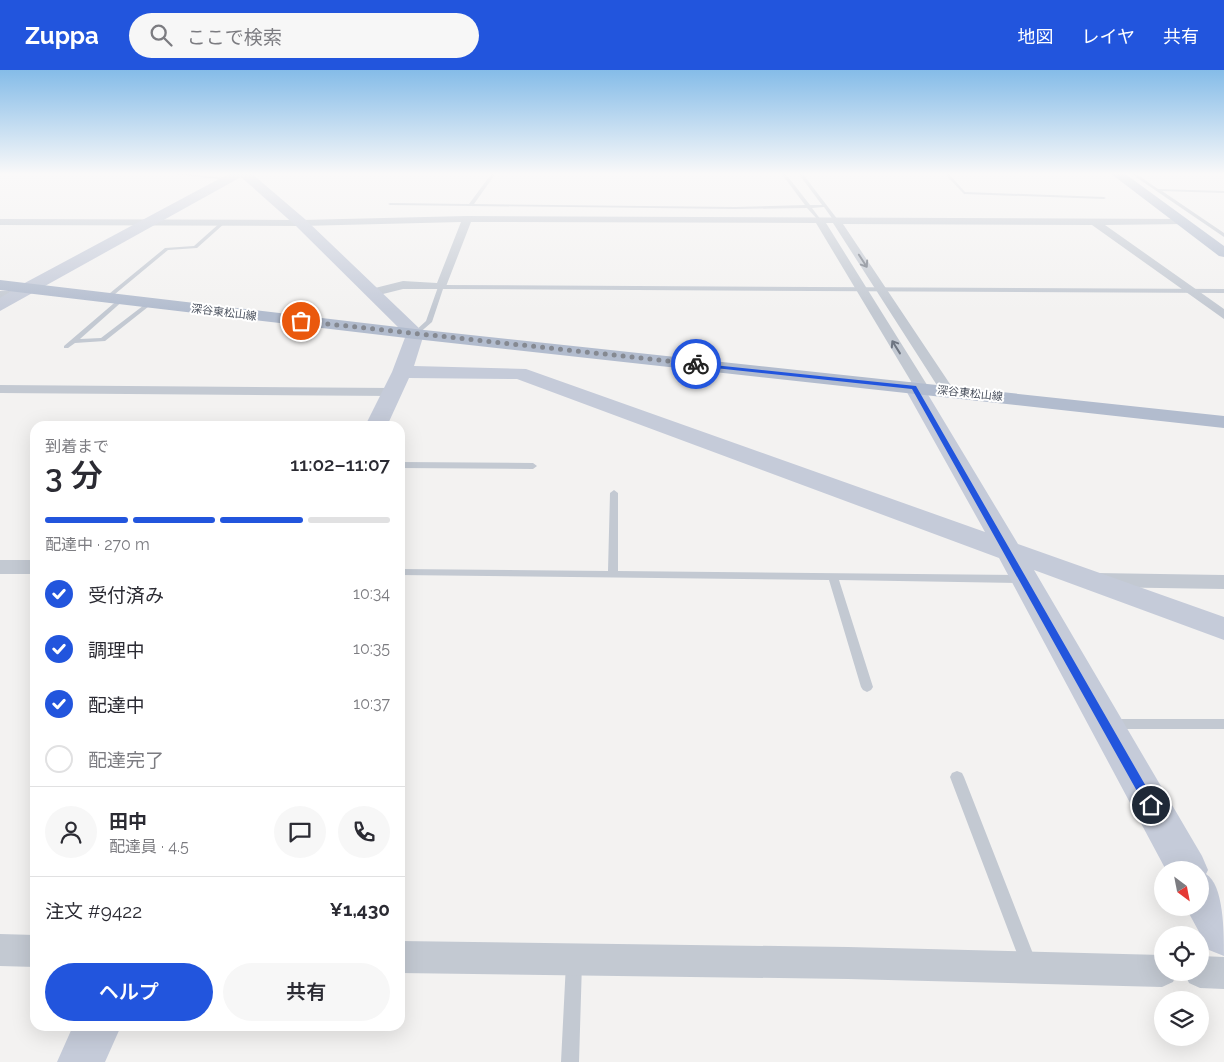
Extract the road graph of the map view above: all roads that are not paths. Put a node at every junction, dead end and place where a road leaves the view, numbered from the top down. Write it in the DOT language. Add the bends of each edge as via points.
graph roads {
  1 [pos="156,219"];
  2 [pos="296,219"];
  3 [pos="455,219"];
  4 [pos="467,219"];
  5 [pos="570,219"];
  6 [pos="1178,219"];
  7 [pos="1200,219"];
  8 [pos="819,220"];
  9 [pos="836,220"];
  10 [pos="1093,221"];
  11 [pos="0,222"];
  12 [pos="151,222"];
  13 [pos="1182,222"];
  14 [pos="224,223"];
  15 [pos="301,223"];
  16 [pos="1224,235"];
  17 [pos="1224,253"];
  18 [pos="0,285"];
  19 [pos="441,287"];
  20 [pos="859,289"];
  21 [pos="881,289"];
  22 [pos="23,291"];
  23 [pos="1191,291"];
  24 [pos="1224,291"];
  25 [pos="371,293"];
  26 [pos="0,295"];
  27 [pos="114,299"];
  28 [pos="150,303"];
  29 [pos="0,306"];
  30 [pos="1224,315"];
  31 [pos="415,334"];
  32 [pos="73,341"];
  33 [pos="66,347"];
  34 [pos="402,372"];
  35 [pos="918,387"];
  36 [pos="0,389"];
  37 [pos="947,390"];
  38 [pos="392,392"];
  39 [pos="378,421"];
  40 [pos="1224,422"];
  41 [pos="405,465"];
  42 [pos="534,466"];
  43 [pos="614,493"];
  44 [pos="1009,551"];
  45 [pos="0,567"];
  46 [pos="30,567"];
  47 [pos="405,572"];
  48 [pos="613,575"];
  49 [pos="832,577"];
  50 [pos="1025,579"];
  51 [pos="1092,580"];
  52 [pos="1224,582"];
  53 [pos="1224,629"];
  54 [pos="867,688"];
  55 [pos="1106,724"];
  56 [pos="1224,724"];
  57 [pos="957,777"];
  58 [pos="1183,861"];
  59 [pos="1209,908"];
  60 [pos="1224,935"];
  61 [pos="0,950"];
  62 [pos="30,951"];
  63 [pos="405,957"];
  64 [pos="574,959"];
  65 [pos="1030,968"];
  66 [pos="1154,971"];
  67 [pos="1209,972"];
  68 [pos="1224,973"];
  69 [pos="96,1031"];
  70 [pos="81,1062"];
  71 [pos="570,1062"];
  1 -- 12 [label="street"];
  2 -- 15 [label="street"];
  3 -- 15 [label="street"];
  4 -- 19 [label="street"];
  5 -- 8 [label="street"];
  6 -- 13 [label="main road"];
  7 -- 16 [label="lane"];
  8 -- 9 [label="street"];
  8 -- 20 [label="street"];
  9 -- 10 [label="street"];
  9 -- 21 [label="street, one-way"];
  10 -- 13 [label="street"];
  10 -- 23 [label="street"];
  11 -- 12 [label="street"];
  12 -- 14 [label="street"];
  12 -- 22 [label="street"];
  13 -- 17 [label="main road"];
  14 -- 15 [label="street"];
  14 -- 27 [label="lane" via="195,247 167,249"];
  15 -- 25 [label="street"];
  18 -- 22 [label="main road, 深谷東松山線"];
  19 -- 20 [label="lane"];
  19 -- 25 [label="street" via="403,285"];
  19 -- 31 [label="lane" via="429,322"];
  20 -- 21 [label="lane"];
  35 -- 20 [label="street, one-way"];
  21 -- 23 [label="lane"];
  21 -- 37 [label="street"];
  22 -- 26 [label="street"];
  22 -- 27 [label="main road, 深谷東松山線"];
  22 -- 29 [label="street"];
  23 -- 24 [label="lane"];
  23 -- 30 [label="street"];
  25 -- 31 [label="street"];
  27 -- 28 [label="main road, 深谷東松山線"];
  27 -- 32 [label="lane"];
  28 -- 31 [label="main road, 深谷東松山線"];
  28 -- 32 [label="lane" via="103,340"];
  31 -- 34 [label="street"];
  31 -- 35 [label="main road, 深谷東松山線"];
  32 -- 33 [label="lane"];
  34 -- 38 [label="street"];
  34 -- 44 [label="street" via="520,373"];
  35 -- 37 [label="main road, 深谷東松山線"];
  35 -- 44 [label="street"];
  36 -- 38 [label="street"];
  37 -- 40 [label="main road, 深谷東松山線"];
  38 -- 39 [label="street"];
  41 -- 42 [label="lane"];
  43 -- 48 [label="lane"];
  44 -- 50 [label="street"];
  44 -- 51 [label="street"];
  45 -- 46 [label="street"];
  47 -- 48 [label="lane"];
  48 -- 49 [label="lane"];
  49 -- 50 [label="lane"];
  49 -- 54 [label="lane"];
  50 -- 55 [label="street"];
  51 -- 52 [label="street"];
  51 -- 53 [label="street"];
  55 -- 56 [label="lane"];
  55 -- 58 [label="street"];
  57 -- 65 [label="lane"];
  59 -- 60 [label="street"];
  61 -- 62 [label="street"];
  63 -- 64 [label="street"];
  64 -- 65 [label="street"];
  64 -- 71 [label="lane"];
  65 -- 66 [label="street"];
  67 -- 68 [label="street"];
  69 -- 70 [label="street"];
}
